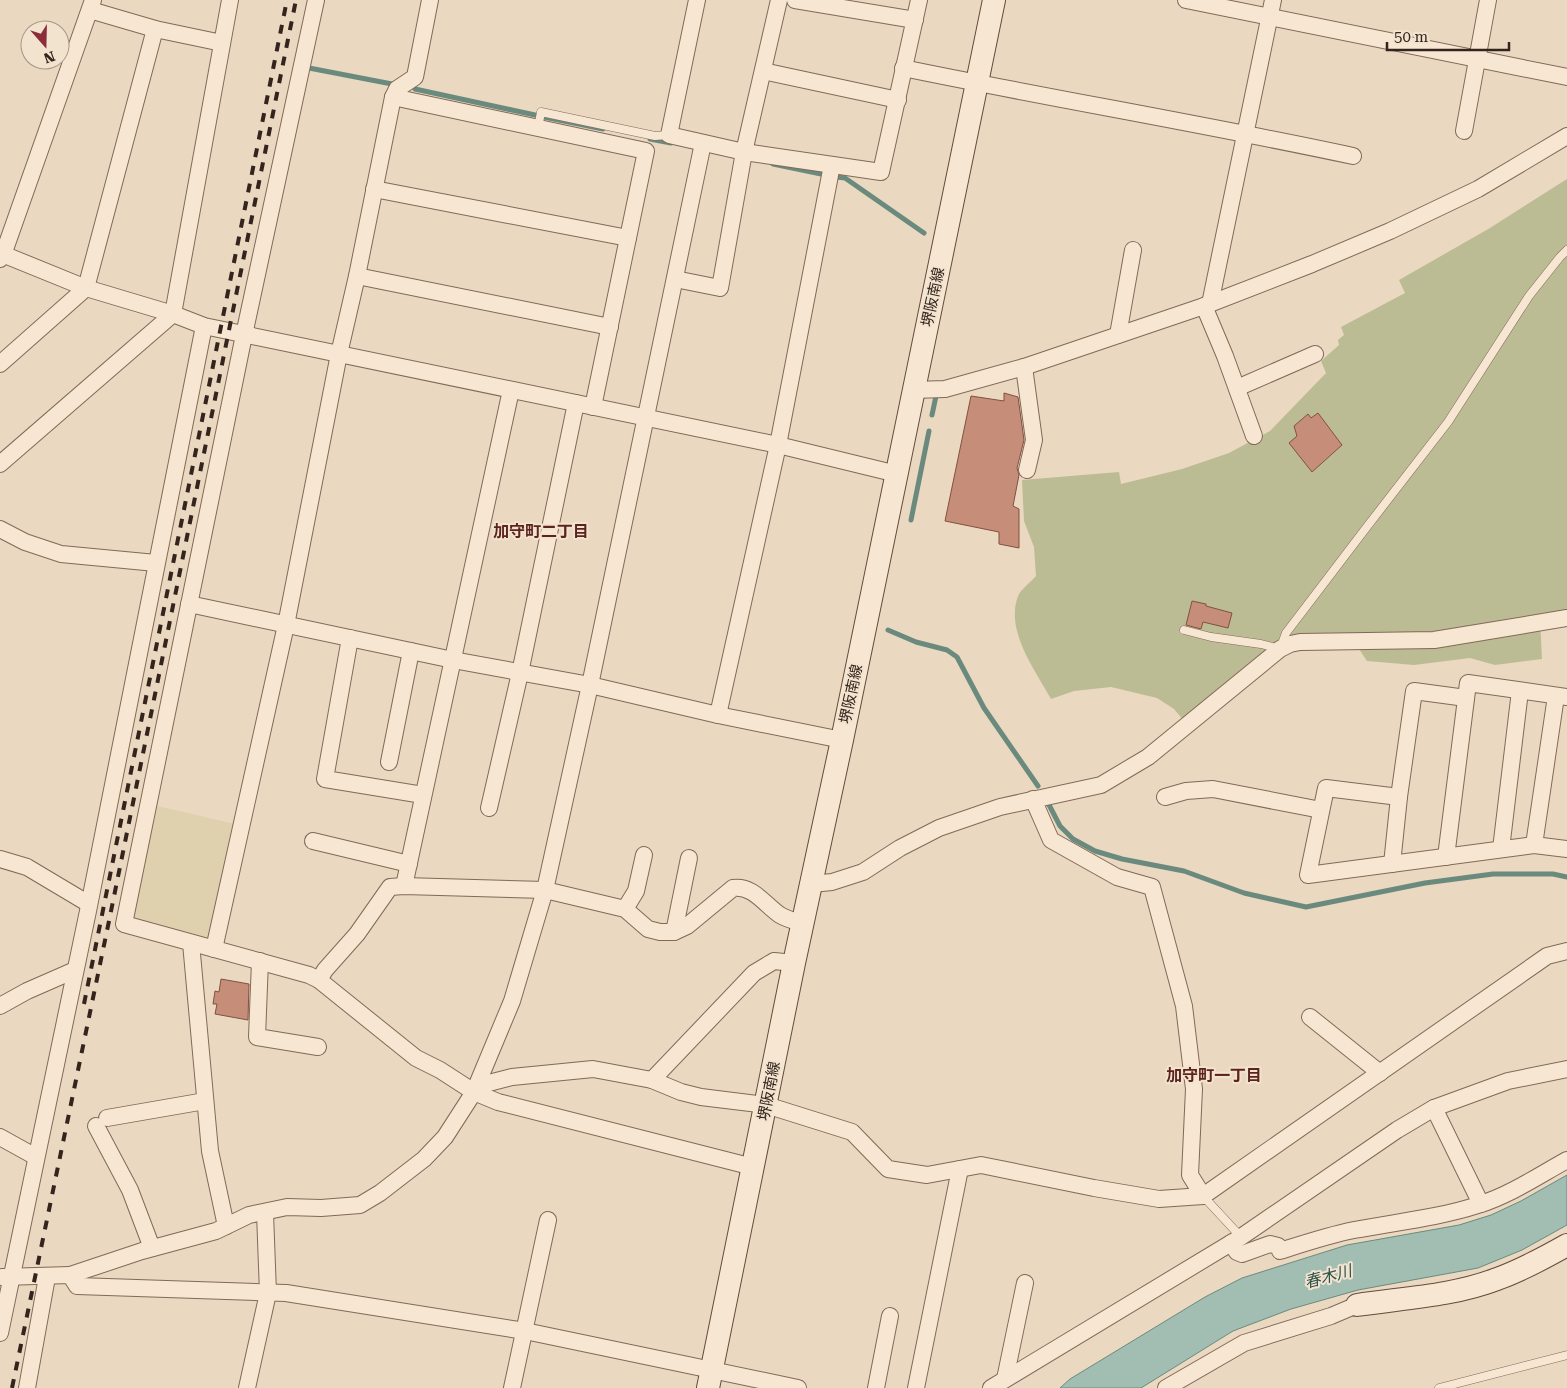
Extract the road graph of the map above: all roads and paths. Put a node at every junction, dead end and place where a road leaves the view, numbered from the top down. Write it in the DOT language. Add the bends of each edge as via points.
graph roads {
  1 [pos="230,0"];
  2 [pos="316,0"];
  3 [pos="430,0"];
  4 [pos="697,0"];
  5 [pos="779,0"];
  6 [pos="795,0"];
  7 [pos="919,0"];
  8 [pos="994,0"];
  9 [pos="1186,0"];
  10 [pos="1273,0"];
  11 [pos="1488,0"];
  12 [pos="91,5"];
  13 [pos="1270,17"];
  14 [pos="915,20"];
  15 [pos="154,29"];
  16 [pos="222,43"];
  17 [pos="1476,59"];
  18 [pos="903,68"];
  19 [pos="763,71"];
  20 [pos="1567,77"];
  21 [pos="976,84"];
  22 [pos="393,97"];
  23 [pos="898,100"];
  24 [pos="538,128"];
  25 [pos="1464,131"];
  26 [pos="1246,133"];
  27 [pos="668,135"];
  28 [pos="1567,136"];
  29 [pos="703,143"];
  30 [pos="744,152"];
  31 [pos="1353,156"];
  32 [pos="832,165"];
  33 [pos="374,188"];
  34 [pos="628,238"];
  35 [pos="1567,250"];
  36 [pos="1,256"];
  37 [pos="1127,258"];
  38 [pos="357,276"];
  39 [pos="675,278"];
  40 [pos="86,288"];
  41 [pos="1207,305"];
  42 [pos="173,314"];
  43 [pos="204,326"];
  44 [pos="610,327"];
  45 [pos="244,335"];
  46 [pos="1118,335"];
  47 [pos="339,354"];
  48 [pos="1315,354"];
  49 [pos="0,364"];
  50 [pos="1024,367"];
  51 [pos="1237,388"];
  52 [pos="511,390"];
  53 [pos="914,390"];
  54 [pos="576,403"];
  55 [pos="593,407"];
  56 [pos="646,418"];
  57 [pos="1254,436"];
  58 [pos="778,445"];
  59 [pos="0,464"];
  60 [pos="1027,470"];
  61 [pos="897,474"];
  62 [pos="0,530"];
  63 [pos="156,564"];
  64 [pos="190,604"];
  65 [pos="1567,618"];
  66 [pos="286,625"];
  67 [pos="1184,630"];
  68 [pos="350,638"];
  69 [pos="1280,649"];
  70 [pos="411,651"];
  71 [pos="453,660"];
  72 [pos="520,672"];
  73 [pos="590,685"];
  74 [pos="1520,690"];
  75 [pos="1562,696"];
  76 [pos="1466,698"];
  77 [pos="718,715"];
  78 [pos="842,740"];
  79 [pos="389,762"];
  80 [pos="423,795"];
  81 [pos="1165,797"];
  82 [pos="1399,797"];
  83 [pos="1033,799"];
  84 [pos="489,808"];
  85 [pos="1321,810"];
  86 [pos="313,842"];
  87 [pos="1534,845"];
  88 [pos="1501,849"];
  89 [pos="1567,849"];
  90 [pos="1446,857"];
  91 [pos="689,858"];
  92 [pos="0,859"];
  93 [pos="637,862"];
  94 [pos="409,864"];
  95 [pos="1392,864"];
  96 [pos="811,884"];
  97 [pos="404,886"];
  98 [pos="545,890"];
  99 [pos="89,904"];
  100 [pos="626,909"];
  101 [pos="803,924"];
  102 [pos="674,932"];
  103 [pos="191,943"];
  104 [pos="214,949"];
  105 [pos="1567,951"];
  106 [pos="260,961"];
  107 [pos="794,963"];
  108 [pos="75,970"];
  109 [pos="319,980"];
  110 [pos="0,1006"];
  111 [pos="1310,1017"];
  112 [pos="318,1047"];
  113 [pos="1567,1069"];
  114 [pos="1380,1072"];
  115 [pos="652,1080"];
  116 [pos="476,1089"];
  117 [pos="205,1100"];
  118 [pos="766,1105"];
  119 [pos="1434,1108"];
  120 [pos="0,1137"];
  121 [pos="36,1156"];
  122 [pos="1567,1160"];
  123 [pos="753,1167"];
  124 [pos="960,1169"];
  125 [pos="1203,1196"];
  126 [pos="1481,1204"];
  127 [pos="265,1213"];
  128 [pos="548,1220"];
  129 [pos="226,1226"];
  130 [pos="1236,1240"];
  131 [pos="1567,1245"];
  132 [pos="152,1248"];
  133 [pos="70,1275"];
  134 [pos="6,1277"];
  135 [pos="47,1277"];
  136 [pos="1025,1283"];
  137 [pos="268,1293"];
  138 [pos="1357,1305"];
  139 [pos="890,1316"];
  140 [pos="525,1331"];
  141 [pos="0,1334"];
  142 [pos="1567,1355"];
  143 [pos="710,1379"];
  144 [pos="1005,1379"];
  145 [pos="27,1388"];
  146 [pos="246,1388"];
  147 [pos="512,1388"];
  148 [pos="798,1388"];
  149 [pos="876,1388"];
  150 [pos="916,1388"];
  151 [pos="990,1388"];
  152 [pos="1166,1388"];
  153 [pos="1439,1388"];
  1 -- 16 [label="street"];
  2 -- 45 [label="street"];
  3 -- 22 [label="street" via="415,77 397,89"];
  4 -- 27 [label="street"];
  5 -- 19 [label="street"];
  6 -- 14 [label="street"];
  7 -- 14 [label="street"];
  8 -- 21 [label="main road, 堺阪南線"];
  9 -- 13 [label="street"];
  10 -- 13 [label="street"];
  11 -- 17 [label="street"];
  12 -- 15 [label="street"];
  12 -- 36 [label="street"];
  13 -- 17 [label="street"];
  13 -- 26 [label="street"];
  14 -- 18 [label="street"];
  15 -- 16 [label="street"];
  15 -- 40 [label="street"];
  16 -- 42 [label="street"];
  17 -- 20 [label="street"];
  17 -- 25 [label="street"];
  18 -- 21 [label="street"];
  18 -- 23 [label="street"];
  19 -- 23 [label="street"];
  19 -- 30 [label="street"];
  21 -- 26 [label="street"];
  21 -- 53 [label="main road, 堺阪南線"];
  22 -- 24 [label="street"];
  22 -- 33 [label="street"];
  23 -- 32 [label="street" via="882,172"];
  24 -- 27 [label="lane" via="541,112 655,136"];
  24 -- 34 [label="street" via="646,150"];
  26 -- 31 [label="street"];
  26 -- 41 [label="street"];
  27 -- 29 [label="street"];
  28 -- 41 [label="street" via="1478,189 1390,231"];
  29 -- 30 [label="street"];
  29 -- 39 [label="street"];
  30 -- 32 [label="street"];
  30 -- 39 [label="street" via="720,288"];
  32 -- 58 [label="street"];
  33 -- 34 [label="street"];
  33 -- 38 [label="street"];
  34 -- 44 [label="street"];
  35 -- 69 [label="lane" via="1529,296 1448,422 1286,633"];
  36 -- 40 [label="street"];
  37 -- 46 [label="street"];
  38 -- 44 [label="street"];
  38 -- 47 [label="street"];
  39 -- 56 [label="street"];
  40 -- 42 [label="street"];
  40 -- 49 [label="street"];
  41 -- 46 [label="street"];
  41 -- 51 [label="street"];
  42 -- 43 [label="street"];
  42 -- 59 [label="street"];
  43 -- 45 [label="street"];
  43 -- 63 [label="street"];
  44 -- 55 [label="street"];
  45 -- 47 [label="street"];
  45 -- 64 [label="street"];
  46 -- 50 [label="street"];
  47 -- 52 [label="street"];
  47 -- 66 [label="street"];
  48 -- 51 [label="street"];
  50 -- 53 [label="street" via="945,388"];
  50 -- 60 [label="street" via="1034,440"];
  51 -- 57 [label="street"];
  52 -- 54 [label="street"];
  52 -- 71 [label="street"];
  53 -- 61 [label="main road, 堺阪南線"];
  54 -- 55 [label="street"];
  54 -- 72 [label="street"];
  55 -- 56 [label="street"];
  56 -- 58 [label="street"];
  56 -- 73 [label="street"];
  58 -- 61 [label="street"];
  58 -- 77 [label="street"];
  61 -- 78 [label="main road, 堺阪南線"];
  62 -- 63 [label="street" via="61,554"];
  63 -- 99 [label="street"];
  64 -- 66 [label="street"];
  64 -- 103 [label="street" via="124,924"];
  65 -- 69 [label="street" via="1434,640 1300,642"];
  66 -- 68 [label="street"];
  66 -- 104 [label="street"];
  67 -- 69 [label="lane" via="1211,638"];
  68 -- 70 [label="street"];
  68 -- 80 [label="street" via="325,778"];
  69 -- 83 [label="street" via="1140,762 1101,784"];
  70 -- 71 [label="street"];
  70 -- 79 [label="street"];
  71 -- 72 [label="street"];
  71 -- 80 [label="street"];
  72 -- 73 [label="street"];
  72 -- 84 [label="street"];
  73 -- 77 [label="street"];
  73 -- 98 [label="street"];
  74 -- 75 [label="street"];
  74 -- 76 [label="street" via="1468,683"];
  74 -- 88 [label="street"];
  75 -- 87 [label="street"];
  76 -- 82 [label="street" via="1414,691"];
  76 -- 90 [label="street"];
  77 -- 78 [label="street"];
  78 -- 96 [label="main road, 堺阪南線"];
  80 -- 94 [label="street"];
  81 -- 85 [label="street" via="1213,789"];
  82 -- 85 [label="street" via="1326,788"];
  82 -- 95 [label="street"];
  83 -- 96 [label="street" via="1000,806 939,828 863,872 832,882"];
  83 -- 125 [label="street" via="1051,840 1116,877 1152,887 1184,1006 1194,1089 1190,1175"];
  85 -- 95 [label="street" via="1308,875"];
  86 -- 94 [label="street"];
  87 -- 88 [label="street"];
  87 -- 89 [label="street"];
  88 -- 90 [label="street"];
  90 -- 95 [label="street"];
  91 -- 102 [label="street"];
  92 -- 99 [label="street" via="27,867"];
  93 -- 100 [label="street" via="636,890"];
  94 -- 97 [label="street"];
  96 -- 101 [label="main road, 堺阪南線"];
  97 -- 98 [label="street"];
  97 -- 109 [label="street" via="390,888"];
  98 -- 100 [label="street"];
  98 -- 116 [label="street" via="512,1001"];
  99 -- 108 [label="street"];
  100 -- 102 [label="street" via="648,929"];
  101 -- 102 [label="street" via="780,914 743,887 734,888 687,926"];
  101 -- 107 [label="main road, 堺阪南線"];
  103 -- 104 [label="street"];
  103 -- 117 [label="street"];
  104 -- 106 [label="street"];
  105 -- 114 [label="street" via="1547,956"];
  106 -- 109 [label="street"];
  106 -- 112 [label="street" via="257,1037"];
  107 -- 115 [label="street" via="774,961 754,973"];
  107 -- 118 [label="main road, 堺阪南線"];
  108 -- 110 [label="street"];
  108 -- 121 [label="street"];
  109 -- 116 [label="street" via="416,1058"];
  111 -- 114 [label="street"];
  113 -- 119 [label="street" via="1508,1081"];
  114 -- 125 [label="street"];
  115 -- 116 [label="street" via="590,1068 512,1077"];
  115 -- 118 [label="street" via="701,1097"];
  116 -- 123 [label="street" via="498,1102"];
  116 -- 127 [label="street" via="445,1137 424,1160 360,1205 288,1207"];
  117 -- 129 [label="street" via="210,1151"];
  117 -- 132 [label="street" via="102,1122"];
  118 -- 123 [label="main road, 堺阪南線"];
  118 -- 124 [label="street" via="852,1132 888,1168 927,1175"];
  119 -- 126 [label="street"];
  119 -- 130 [label="street"];
  120 -- 121 [label="street"];
  121 -- 134 [label="street"];
  122 -- 126 [label="street"];
  123 -- 143 [label="main road, 堺阪南線"];
  124 -- 125 [label="street" via="981,1165 1159,1199"];
  124 -- 150 [label="street"];
  125 -- 130 [label="lane"];
  126 -- 130 [label="street" via="1451,1214 1354,1230 1280,1251 1278,1246 1270,1244 1242,1254 1237,1252"];
  127 -- 129 [label="street"];
  127 -- 137 [label="street"];
  128 -- 140 [label="street"];
  129 -- 132 [label="street"];
  130 -- 144 [label="street"];
  131 -- 138 [label="main road" via="1496,1280 1456,1290"];
  132 -- 133 [label="street"];
  133 -- 135 [label="street"];
  133 -- 137 [label="street" via="77,1286"];
  134 -- 135 [label="street"];
  134 -- 141 [label="street"];
  135 -- 145 [label="street"];
  136 -- 144 [label="street"];
  137 -- 140 [label="street"];
  137 -- 146 [label="street"];
  138 -- 152 [label="street" via="1244,1343"];
  139 -- 149 [label="street"];
  140 -- 143 [label="street"];
  140 -- 147 [label="street"];
  142 -- 153 [label="lane"];
  143 -- 148 [label="street"];
  144 -- 151 [label="street"];
}
